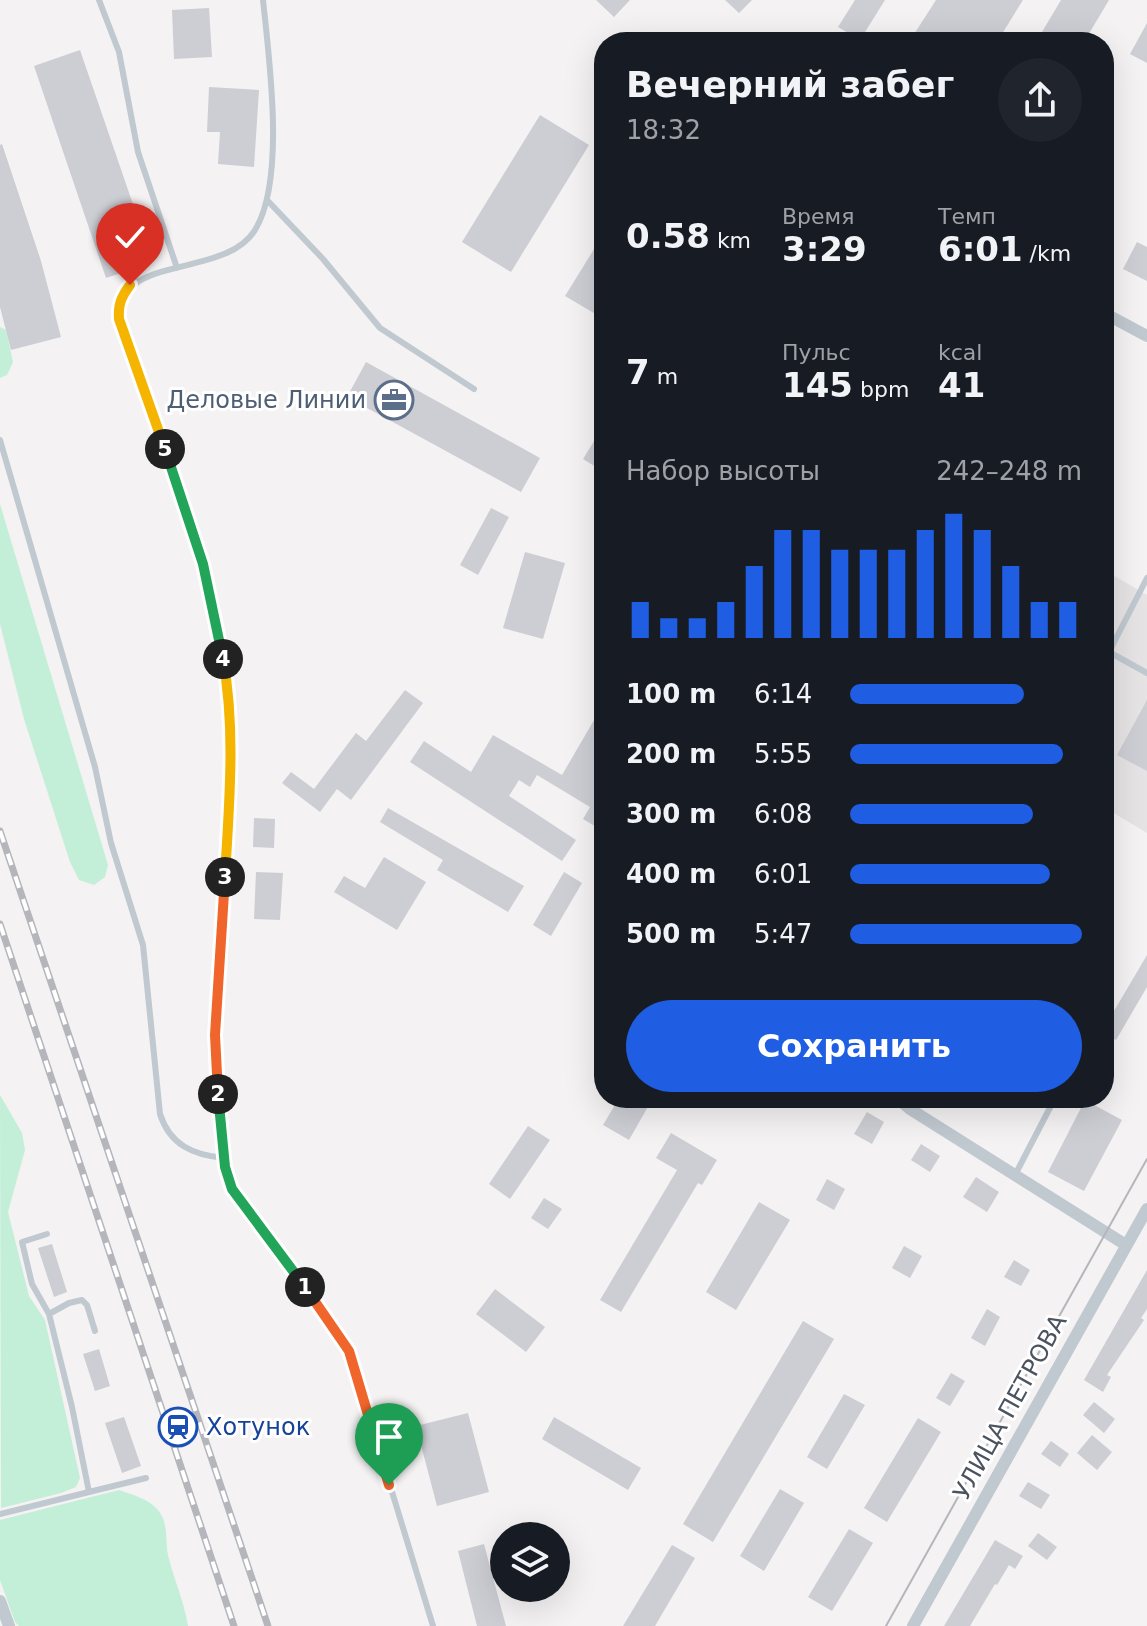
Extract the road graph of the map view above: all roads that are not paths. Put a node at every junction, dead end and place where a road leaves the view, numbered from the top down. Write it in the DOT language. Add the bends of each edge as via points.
graph roads {
  1 [pos="99,0"];
  2 [pos="263,0"];
  3 [pos="267,200"];
  4 [pos="177,268"];
  5 [pos="1114,318"];
  6 [pos="1147,336"];
  7 [pos="474,389"];
  8 [pos="0,440"];
  9 [pos="1147,578"];
  10 [pos="1114,642"];
  11 [pos="1114,655"];
  12 [pos="1147,673"];
  13 [pos="909,1108"];
  14 [pos="1050,1108"];
  15 [pos="224,1158"];
  16 [pos="1015,1175"];
  17 [pos="1147,1209"];
  18 [pos="47,1234"];
  19 [pos="1126,1245"];
  20 [pos="49,1314"];
  21 [pos="95,1331"];
  22 [pos="146,1478"];
  23 [pos="89,1492"];
  24 [pos="0,1514"];
  25 [pos="0,1601"];
  26 [pos="9,1626"];
  27 [pos="433,1626"];
  28 [pos="913,1626"];
  1 -- 4 [label="lane" via="119,52 138,152"];
  2 -- 3 [label="lane" via="273,134"];
  3 -- 4 [label="lane" via="246,242 218,257"];
  3 -- 7 [label="lane" via="380,328"];
  4 -- 15 [label="lane" via="130,285 118,307 203,564 225,670 229,800 215,1035"];
  5 -- 6 [label="street"];
  8 -- 15 [label="lane" via="143,945 160,1114 175,1142"];
  9 -- 10 [label="lane"];
  11 -- 12 [label="lane"];
  13 -- 16 [label="street"];
  14 -- 16 [label="lane"];
  15 -- 27 [label="lane" via="232,1189 349,1351"];
  16 -- 19 [label="street"];
  17 -- 19 [label="street, УЛИЦА ПЕТРОВА"];
  18 -- 20 [label="lane" via="22,1242 32,1284"];
  19 -- 28 [label="street, УЛИЦА ПЕТРОВА"];
  20 -- 21 [label="lane" via="82,1300"];
  20 -- 23 [label="lane"];
  22 -- 23 [label="lane"];
  23 -- 24 [label="lane"];
  25 -- 26 [label="street"];
}
